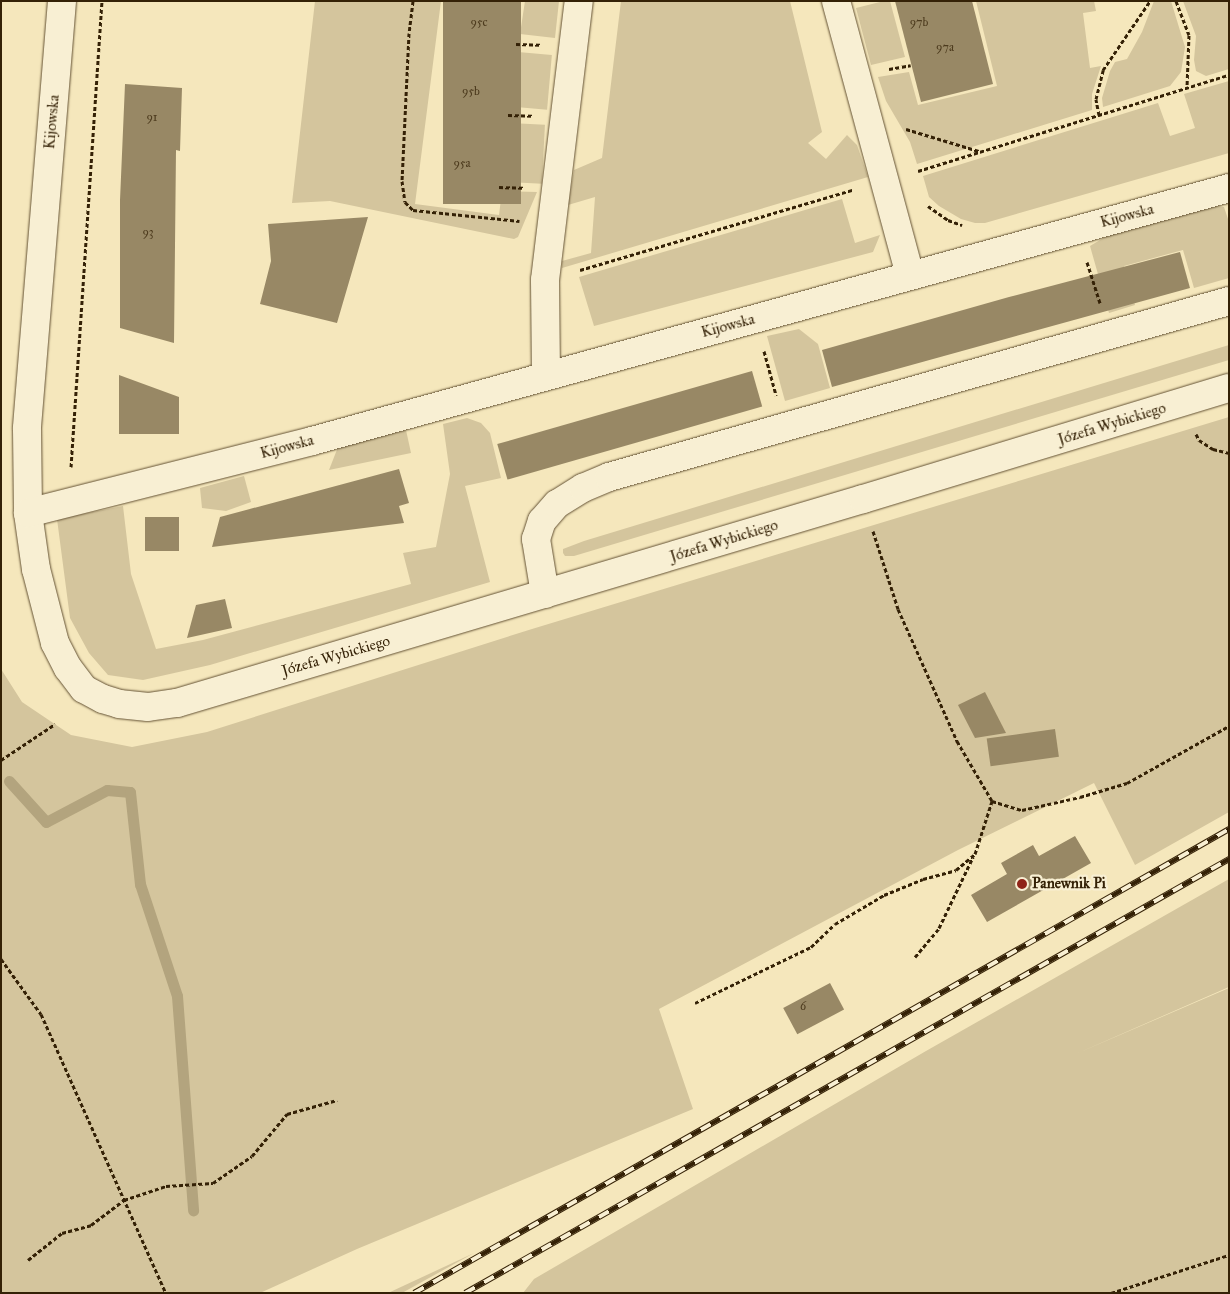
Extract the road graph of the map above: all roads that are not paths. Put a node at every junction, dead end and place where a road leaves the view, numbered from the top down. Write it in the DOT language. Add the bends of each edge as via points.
graph roads {
  1 [pos="62,1"];
  2 [pos="579,1"];
  3 [pos="836,1"];
  4 [pos="1229,188"];
  5 [pos="910,276"];
  6 [pos="1229,302"];
  7 [pos="546,376"];
  8 [pos="1229,388"];
  9 [pos="28,513"];
  10 [pos="546,594"];
  11 [pos="219,691"];
  1 -- 9 [label="street, Kijowska" via="27,429"];
  2 -- 7 [label="street" via="546,280"];
  3 -- 5 [label="street"];
  4 -- 5 [label="street, Kijowska"];
  5 -- 7 [label="street, Kijowska"];
  6 -- 10 [label="street" via="609,477 583,488 557,504 542,521 536,539"];
  7 -- 9 [label="street, Kijowska" via="312,441"];
  8 -- 10 [label="street, Józefa Wybickiego"];
  9 -- 11 [label="street, Kijowska" via="36,569 55,643 84,689 118,704 148,707"];
  10 -- 11 [label="street, Józefa Wybickiego"];
}
